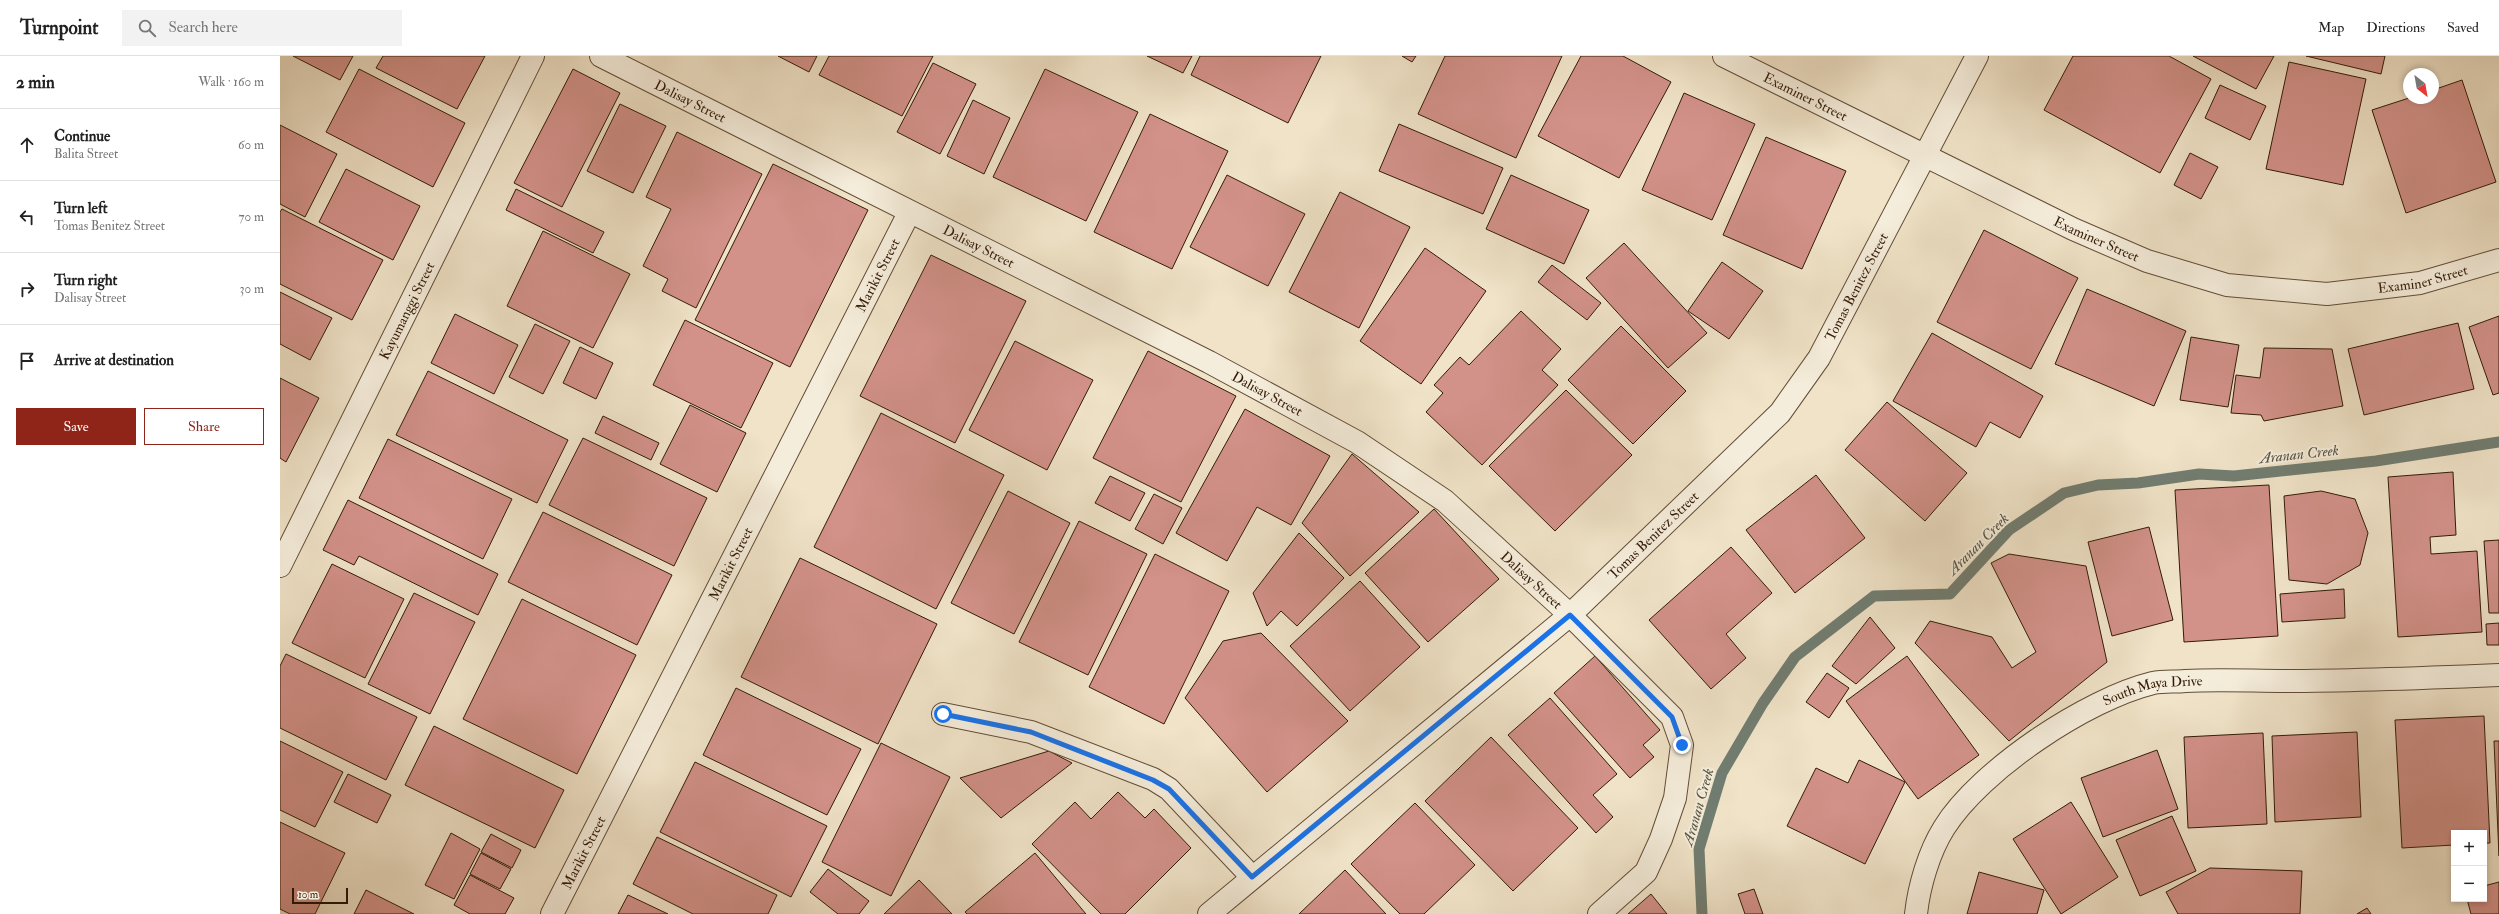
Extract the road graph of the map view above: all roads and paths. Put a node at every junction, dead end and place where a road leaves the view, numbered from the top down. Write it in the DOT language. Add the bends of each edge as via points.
graph roads {
  1 [pos="533,56"];
  2 [pos="602,56"];
  3 [pos="1724,56"];
  4 [pos="1976,56"];
  5 [pos="1925,156"];
  6 [pos="909,213"];
  7 [pos="2499,260"];
  8 [pos="280,566"];
  9 [pos="1570,615"];
  10 [pos="2499,675"];
  11 [pos="943,714"];
  12 [pos="1252,877"];
  13 [pos="552,914"];
  14 [pos="1209,914"];
  15 [pos="1599,914"];
  16 [pos="1916,914"];
  1 -- 8 [label="street, Kayumanggi Street"];
  2 -- 6 [label="street, Dalisay Street"];
  3 -- 5 [label="street, Examiner Street"];
  4 -- 5 [label="street, Tomas Benitez Street"];
  5 -- 7 [label="street, Examiner Street" via="2072,229 2147,261 2227,285 2328,294 2420,283"];
  5 -- 9 [label="street, Tomas Benitez Street" via="1819,358 1780,413"];
  6 -- 9 [label="street, Dalisay Street" via="1209,362 1357,442 1445,501"];
  6 -- 13 [label="street, Marikit Street"];
  9 -- 12 [label="street, Tomas Benitez Street"];
  9 -- 15 [label="street, Dalisay Street" via="1672,717 1682,745 1675,798 1646,872"];
  10 -- 16 [label="street, South Maya Drive" via="2364,681 2219,679 2154,683 2122,694 2060,725 2009,762 1964,803 1944,828 1928,863"];
  11 -- 12 [label="street" via="1031,732 1153,780 1169,789"];
  12 -- 14 [label="street, Tomas Benitez Street"];
}
